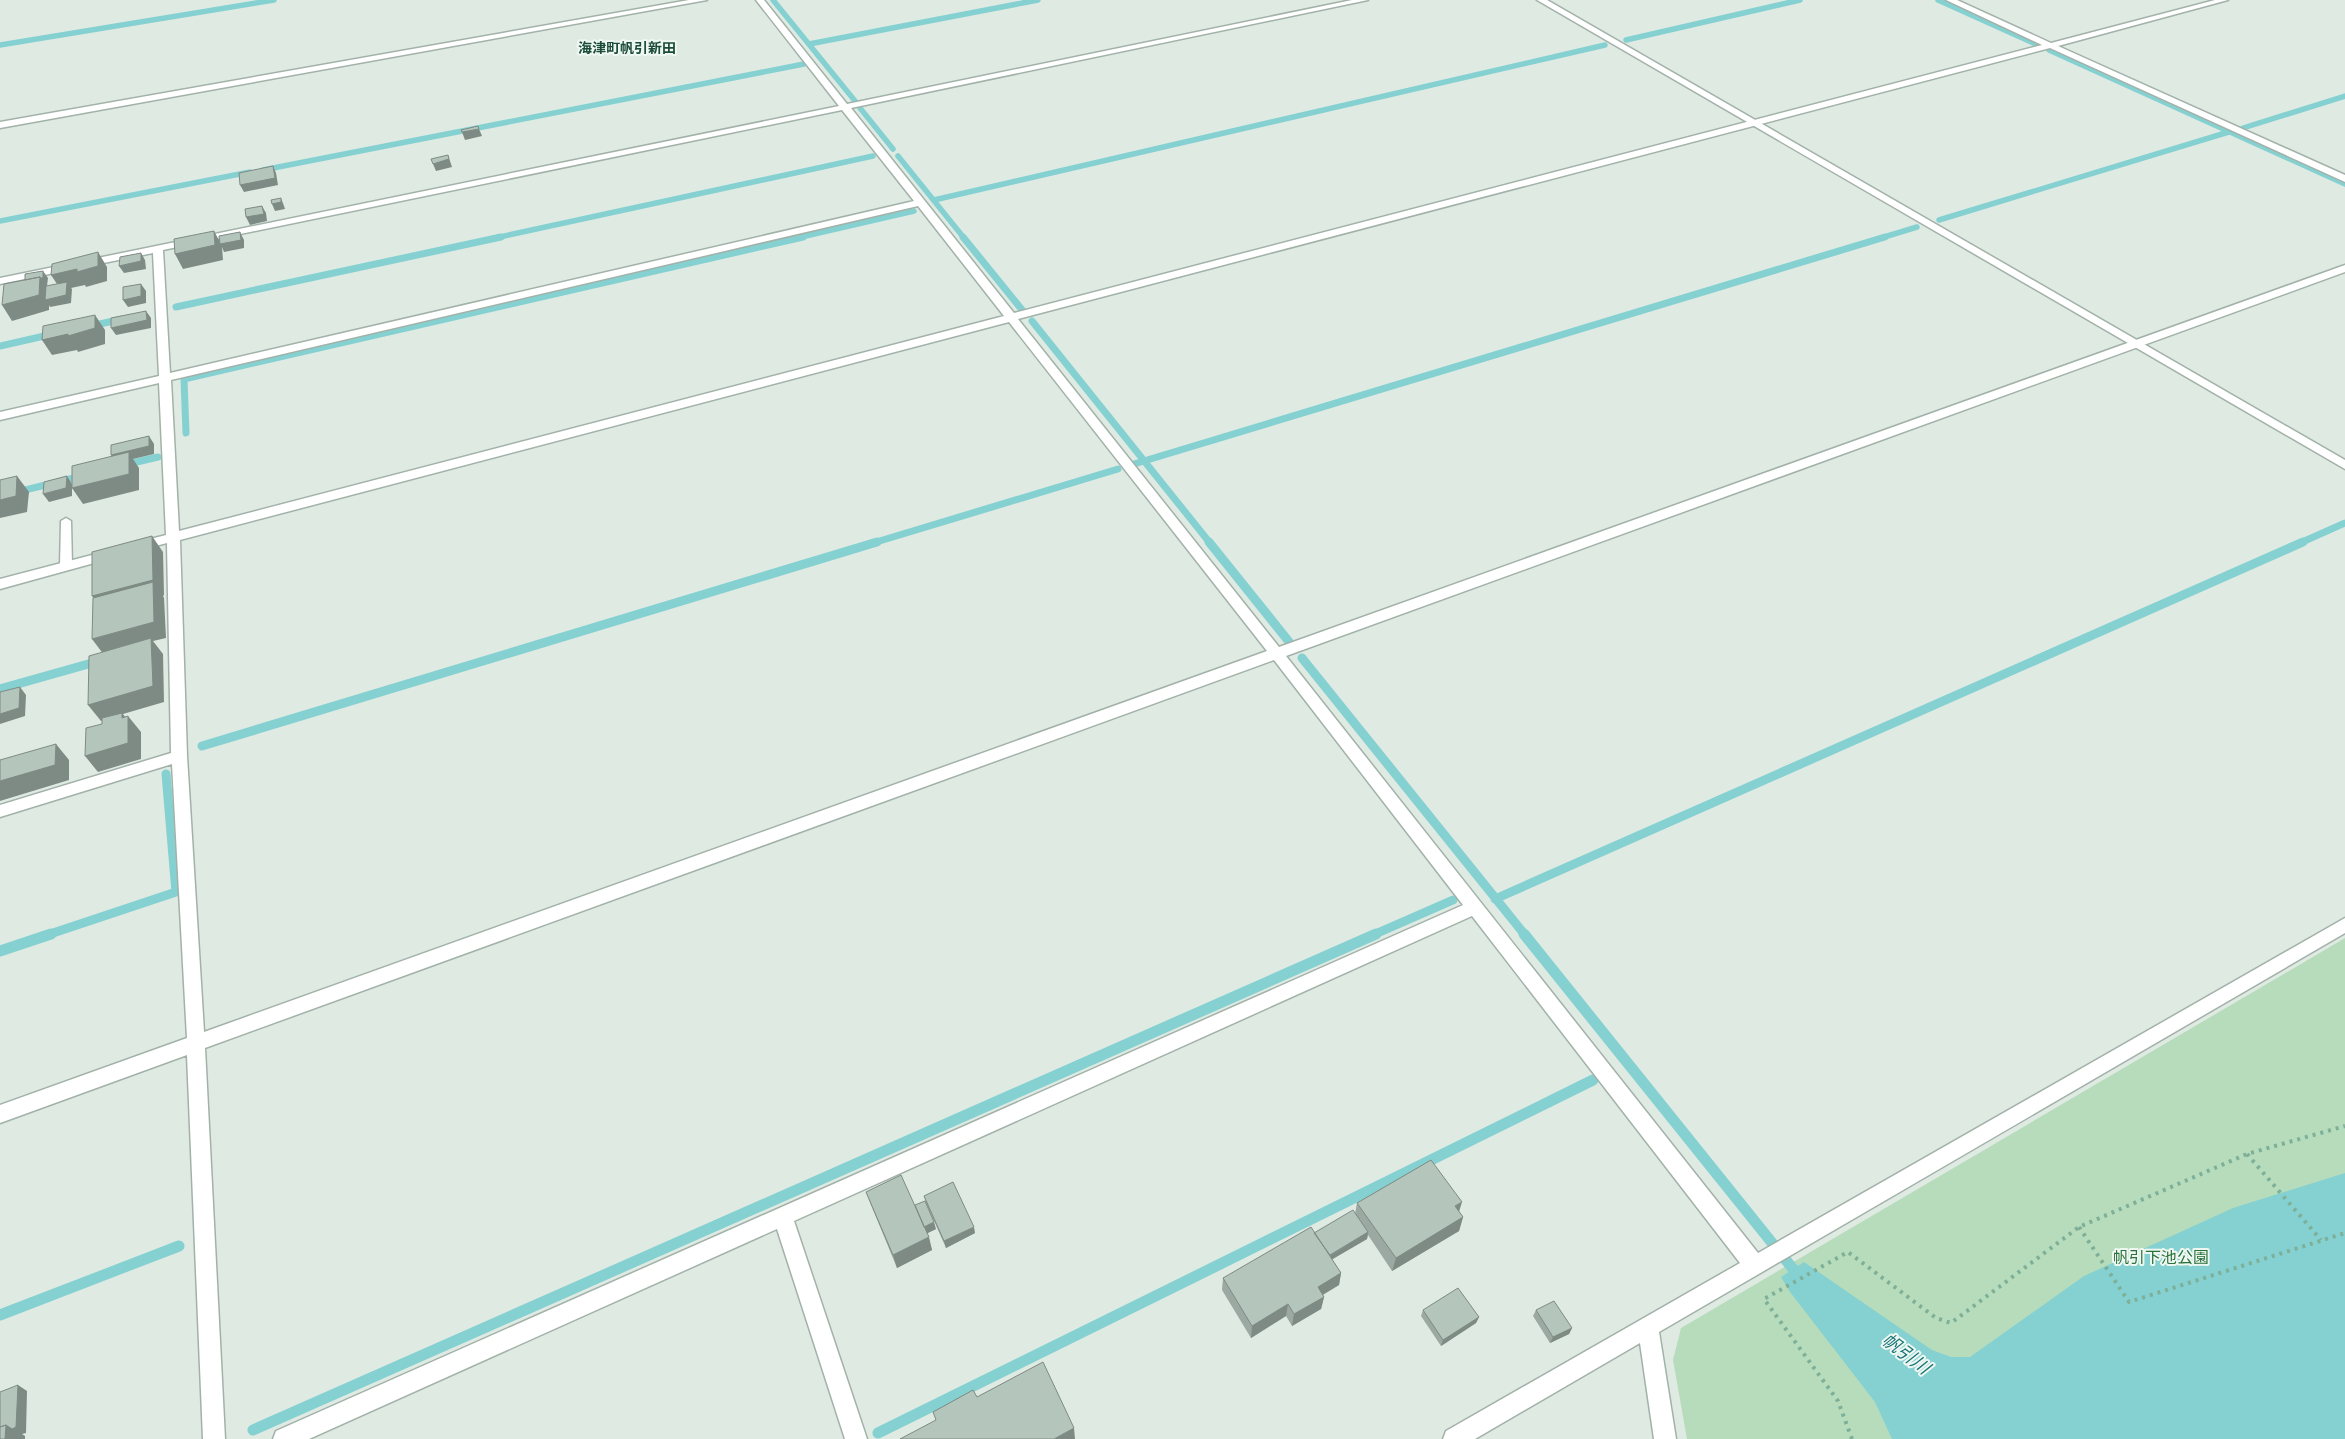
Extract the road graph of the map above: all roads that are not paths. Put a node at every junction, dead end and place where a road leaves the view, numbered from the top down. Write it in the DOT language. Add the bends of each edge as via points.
graph roads {
  1 [pos="702,0"];
  2 [pos="760,0"];
  3 [pos="1364,0"];
  4 [pos="1541,0"];
  5 [pos="1950,0"];
  6 [pos="2224,0"];
  7 [pos="2050,45"];
  8 [pos="844,108"];
  9 [pos="1754,123"];
  10 [pos="0,125"];
  11 [pos="2345,179"];
  12 [pos="919,203"];
  13 [pos="158,249"];
  14 [pos="2345,268"];
  15 [pos="0,281"];
  16 [pos="1011,319"];
  17 [pos="2134,344"];
  18 [pos="165,378"];
  19 [pos="0,416"];
  20 [pos="2345,466"];
  21 [pos="66,520"];
  22 [pos="173,537"];
  23 [pos="66,566"];
  24 [pos="0,584"];
  25 [pos="1277,654"];
  26 [pos="179,756"];
  27 [pos="0,811"];
  28 [pos="1474,908"];
  29 [pos="2345,925"];
  30 [pos="196,1045"];
  31 [pos="0,1114"];
  32 [pos="782,1216"];
  33 [pos="1759,1263"];
  34 [pos="1648,1328"];
  35 [pos="214,1439"];
  36 [pos="284,1439"];
  37 [pos="856,1439"];
  38 [pos="1454,1439"];
  39 [pos="1665,1439"];
  1 -- 10 [label="street"];
  2 -- 8 [label="street"];
  3 -- 8 [label="street"];
  4 -- 9 [label="street"];
  5 -- 7 [label="street"];
  6 -- 7 [label="street"];
  7 -- 9 [label="street"];
  7 -- 11 [label="street"];
  8 -- 12 [label="street"];
  8 -- 13 [label="street"];
  9 -- 16 [label="street"];
  9 -- 17 [label="street"];
  12 -- 16 [label="street"];
  12 -- 18 [label="street"];
  13 -- 15 [label="street"];
  13 -- 18 [label="street"];
  14 -- 17 [label="street"];
  16 -- 22 [label="street"];
  16 -- 25 [label="street"];
  17 -- 20 [label="street"];
  17 -- 25 [label="street"];
  18 -- 19 [label="street"];
  18 -- 22 [label="street"];
  21 -- 23 [label="lane"];
  22 -- 23 [label="street"];
  22 -- 26 [label="street"];
  23 -- 24 [label="street"];
  25 -- 28 [label="street"];
  25 -- 30 [label="street"];
  26 -- 27 [label="street"];
  26 -- 30 [label="street"];
  28 -- 32 [label="street"];
  28 -- 33 [label="street"];
  29 -- 33 [label="street"];
  30 -- 31 [label="street"];
  30 -- 35 [label="street"];
  32 -- 36 [label="street"];
  32 -- 37 [label="street"];
  33 -- 34 [label="street"];
  34 -- 38 [label="street"];
  34 -- 39 [label="street"];
}
